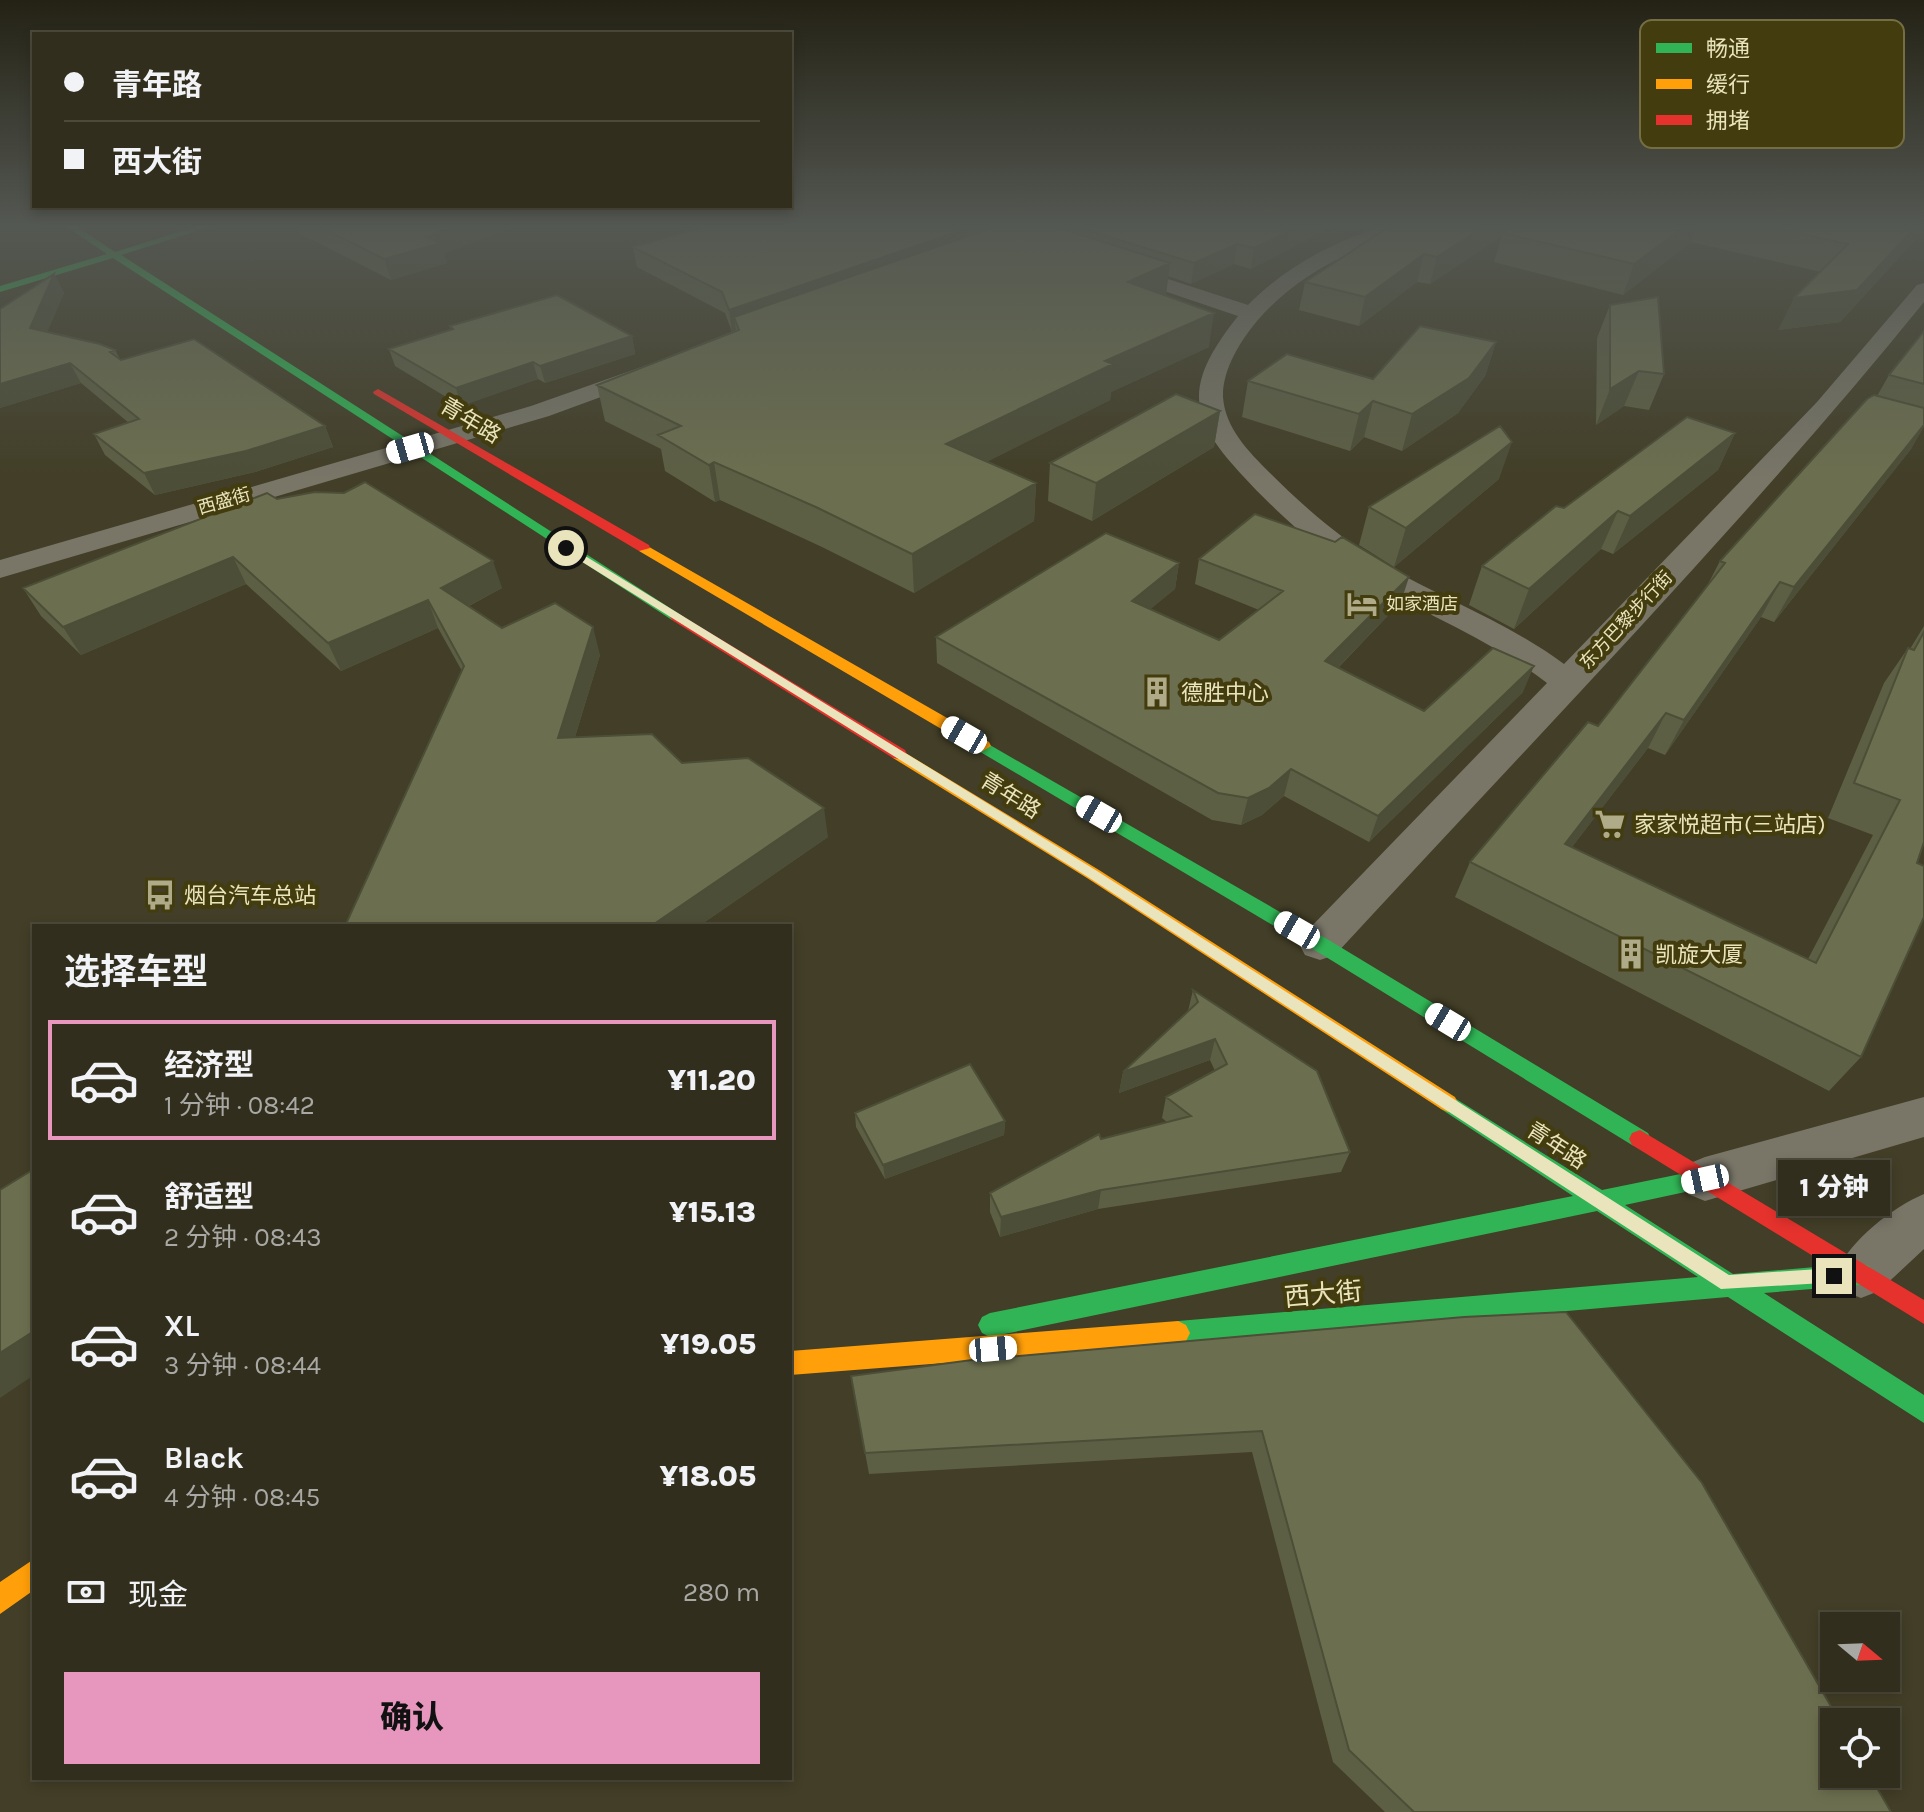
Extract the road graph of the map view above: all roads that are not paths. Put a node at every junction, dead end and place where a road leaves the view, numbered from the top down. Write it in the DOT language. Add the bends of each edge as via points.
graph roads {
  1 [pos="199,311"];
  2 [pos="1244,311"];
  3 [pos="1253,311"];
  4 [pos="1909,311"];
  5 [pos="1251,313"];
  6 [pos="671,364"];
  7 [pos="357,378"];
  8 [pos="450,436"];
  9 [pos="410,448"];
  10 [pos="0,569"];
  11 [pos="1568,683"];
  12 [pos="1320,944"];
  13 [pos="1924,1117"];
  14 [pos="1705,1179"];
  15 [pos="1600,1203"];
  16 [pos="1924,1217"];
  17 [pos="1861,1274"];
  18 [pos="1727,1284"];
  19 [pos="1924,1313"];
  20 [pos="792,1361"];
  21 [pos="792,1361"];
  22 [pos="1924,1410"];
  23 [pos="32,1575"];
  24 [pos="0,1600"];
  1 -- 9 [label="main road, 青年路"];
  2 -- 5 [label="street"];
  3 -- 5 [label="street"];
  4 -- 11 [label="street, 东方巴黎步行街" via="1840,411"];
  5 -- 11 [label="street" via="1222,356 1211,397 1217,425 1237,454 1287,506 1348,555 1536,659"];
  6 -- 8 [label="street, 西盛街" via="540,411"];
  7 -- 8 [label="main road, 青年路"];
  8 -- 9 [label="street, 西盛街"];
  8 -- 12 [label="main road, 青年路"];
  9 -- 10 [label="street, 西盛街"];
  9 -- 15 [label="main road, 青年路" via="1093,874"];
  11 -- 12 [label="street, 东方巴黎步行街"];
  12 -- 14 [label="main road, 青年路"];
  13 -- 14 [label="street"];
  14 -- 15 [label="main road, 西大街"];
  14 -- 17 [label="main road, 青年路"];
  15 -- 18 [label="main road, 青年路"];
  15 -- 20 [label="main road, 西大街"];
  16 -- 17 [label="street"];
  17 -- 18 [label="main road, 西大街"];
  17 -- 19 [label="main road, 青年路"];
  18 -- 21 [label="main road, 西大街" via="993,1349"];
  18 -- 22 [label="main road, 青年路"];
  23 -- 24 [label="main road"];
}
